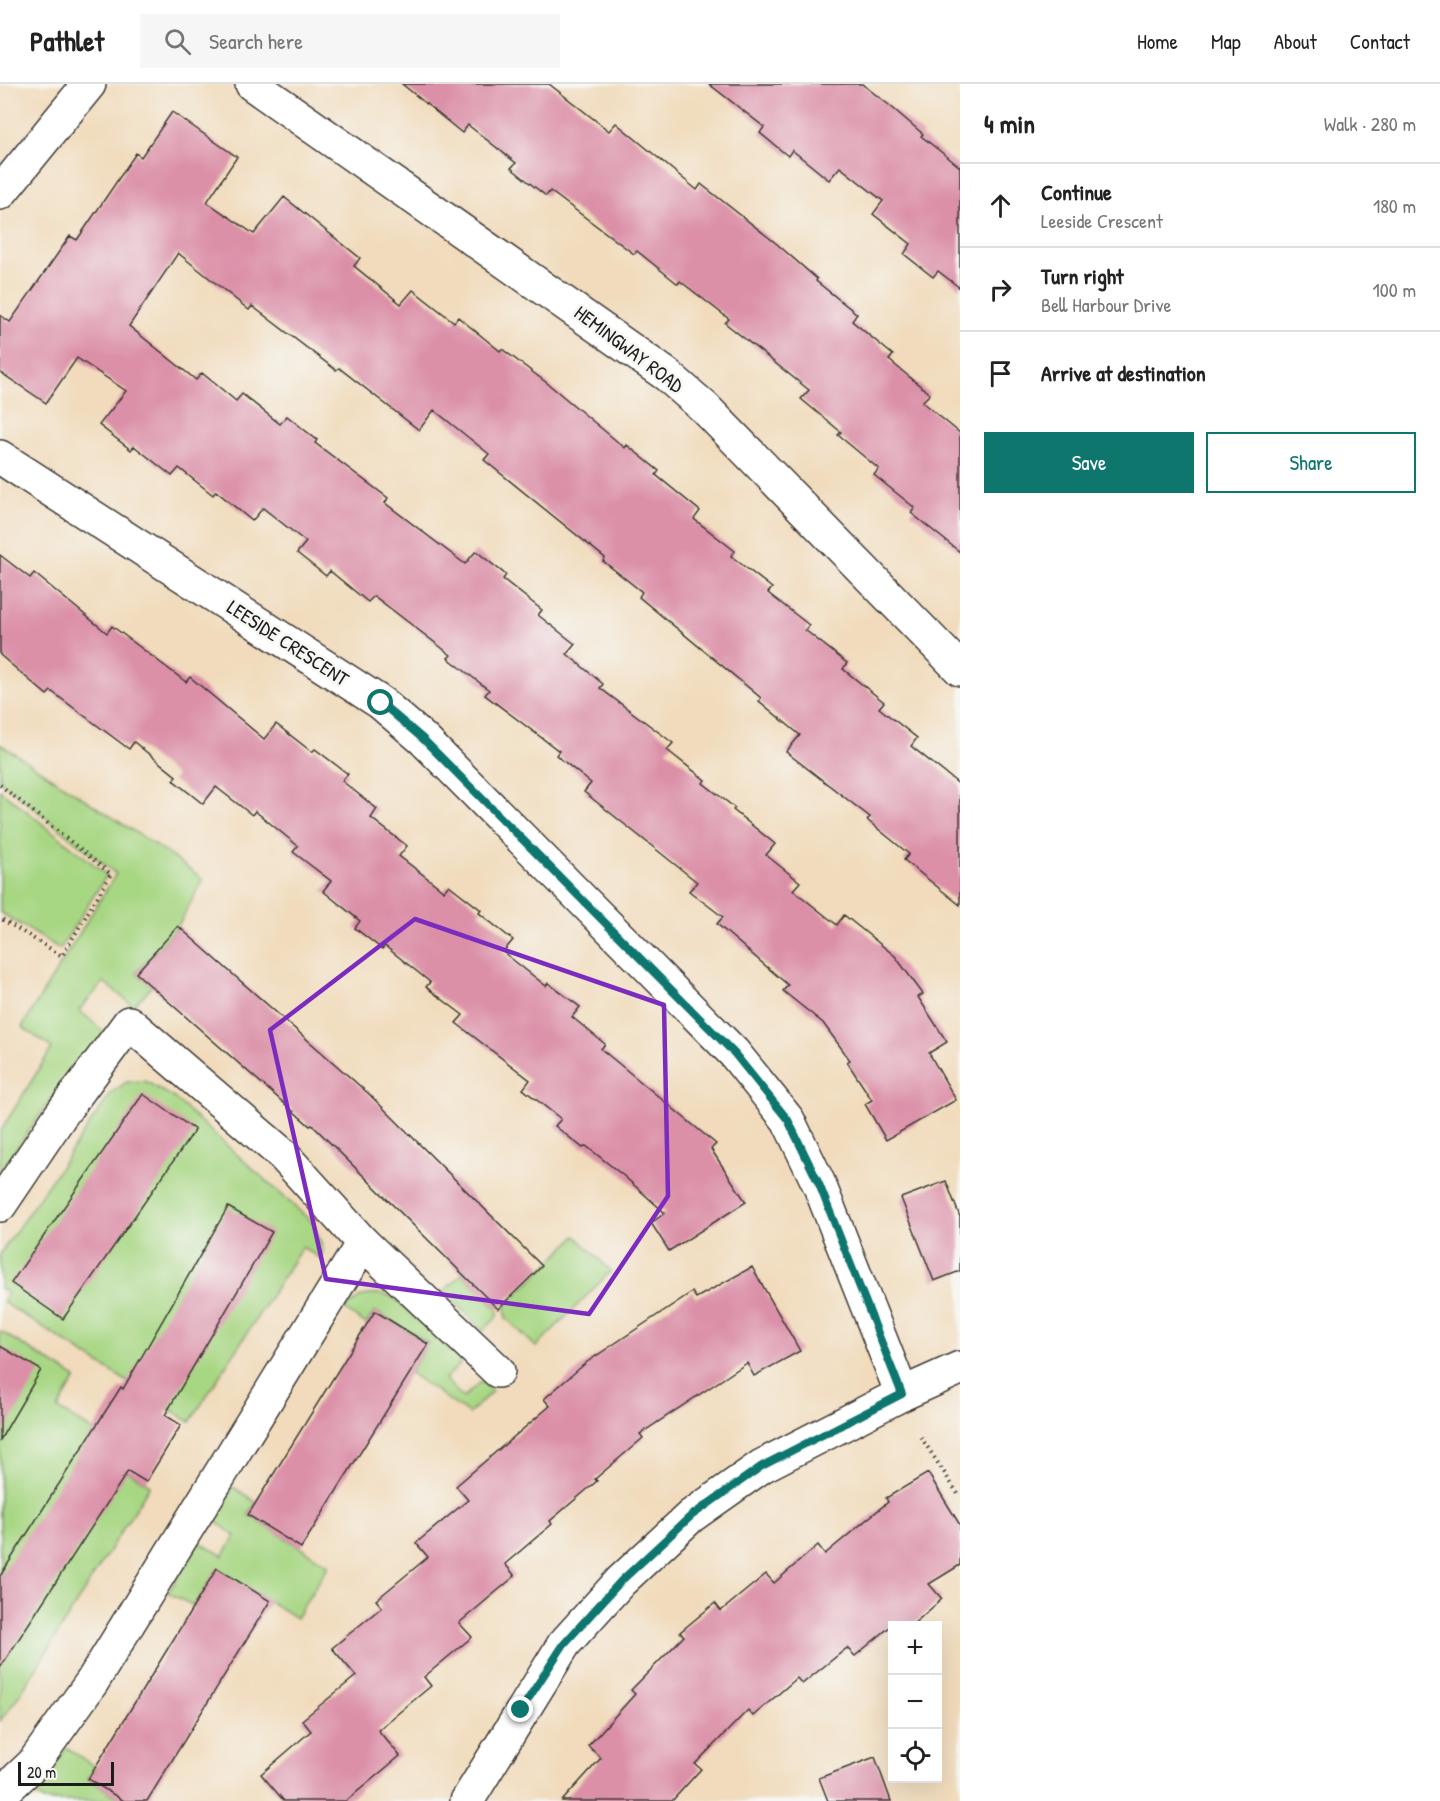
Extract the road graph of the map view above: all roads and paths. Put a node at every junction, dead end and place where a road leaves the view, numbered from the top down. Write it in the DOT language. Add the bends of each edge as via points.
graph roads {
  1 [pos="89,84"];
  2 [pos="252,84"];
  3 [pos="0,193"];
  4 [pos="0,457"];
  5 [pos="960,669"];
  6 [pos="0,784"];
  7 [pos="0,918"];
  8 [pos="0,1205"];
  9 [pos="363,1243"];
  10 [pos="960,1368"];
  11 [pos="498,1371"];
  12 [pos="902,1394"];
  13 [pos="921,1437"];
  14 [pos="960,1497"];
  15 [pos="0,1795"];
  16 [pos="467,1801"];
  1 -- 3 [label="street"];
  2 -- 5 [label="street, HEMINGWAY ROAD" via="667,375 705,408"];
  4 -- 12 [label="street, LEESIDE CRESCENT" via="381,703 423,739 734,1053 788,1120 819,1184"];
  6 -- 7 [label="path" via="111,874 62,956"];
  8 -- 9 [label="street" via="129,1023 283,1155"];
  9 -- 11 [label="street"];
  9 -- 15 [label="street" via="92,1682 33,1764"];
  10 -- 12 [label="street"];
  12 -- 16 [label="street" via="762,1466 691,1516 621,1581 564,1644"];
  13 -- 14 [label="path"];
}
